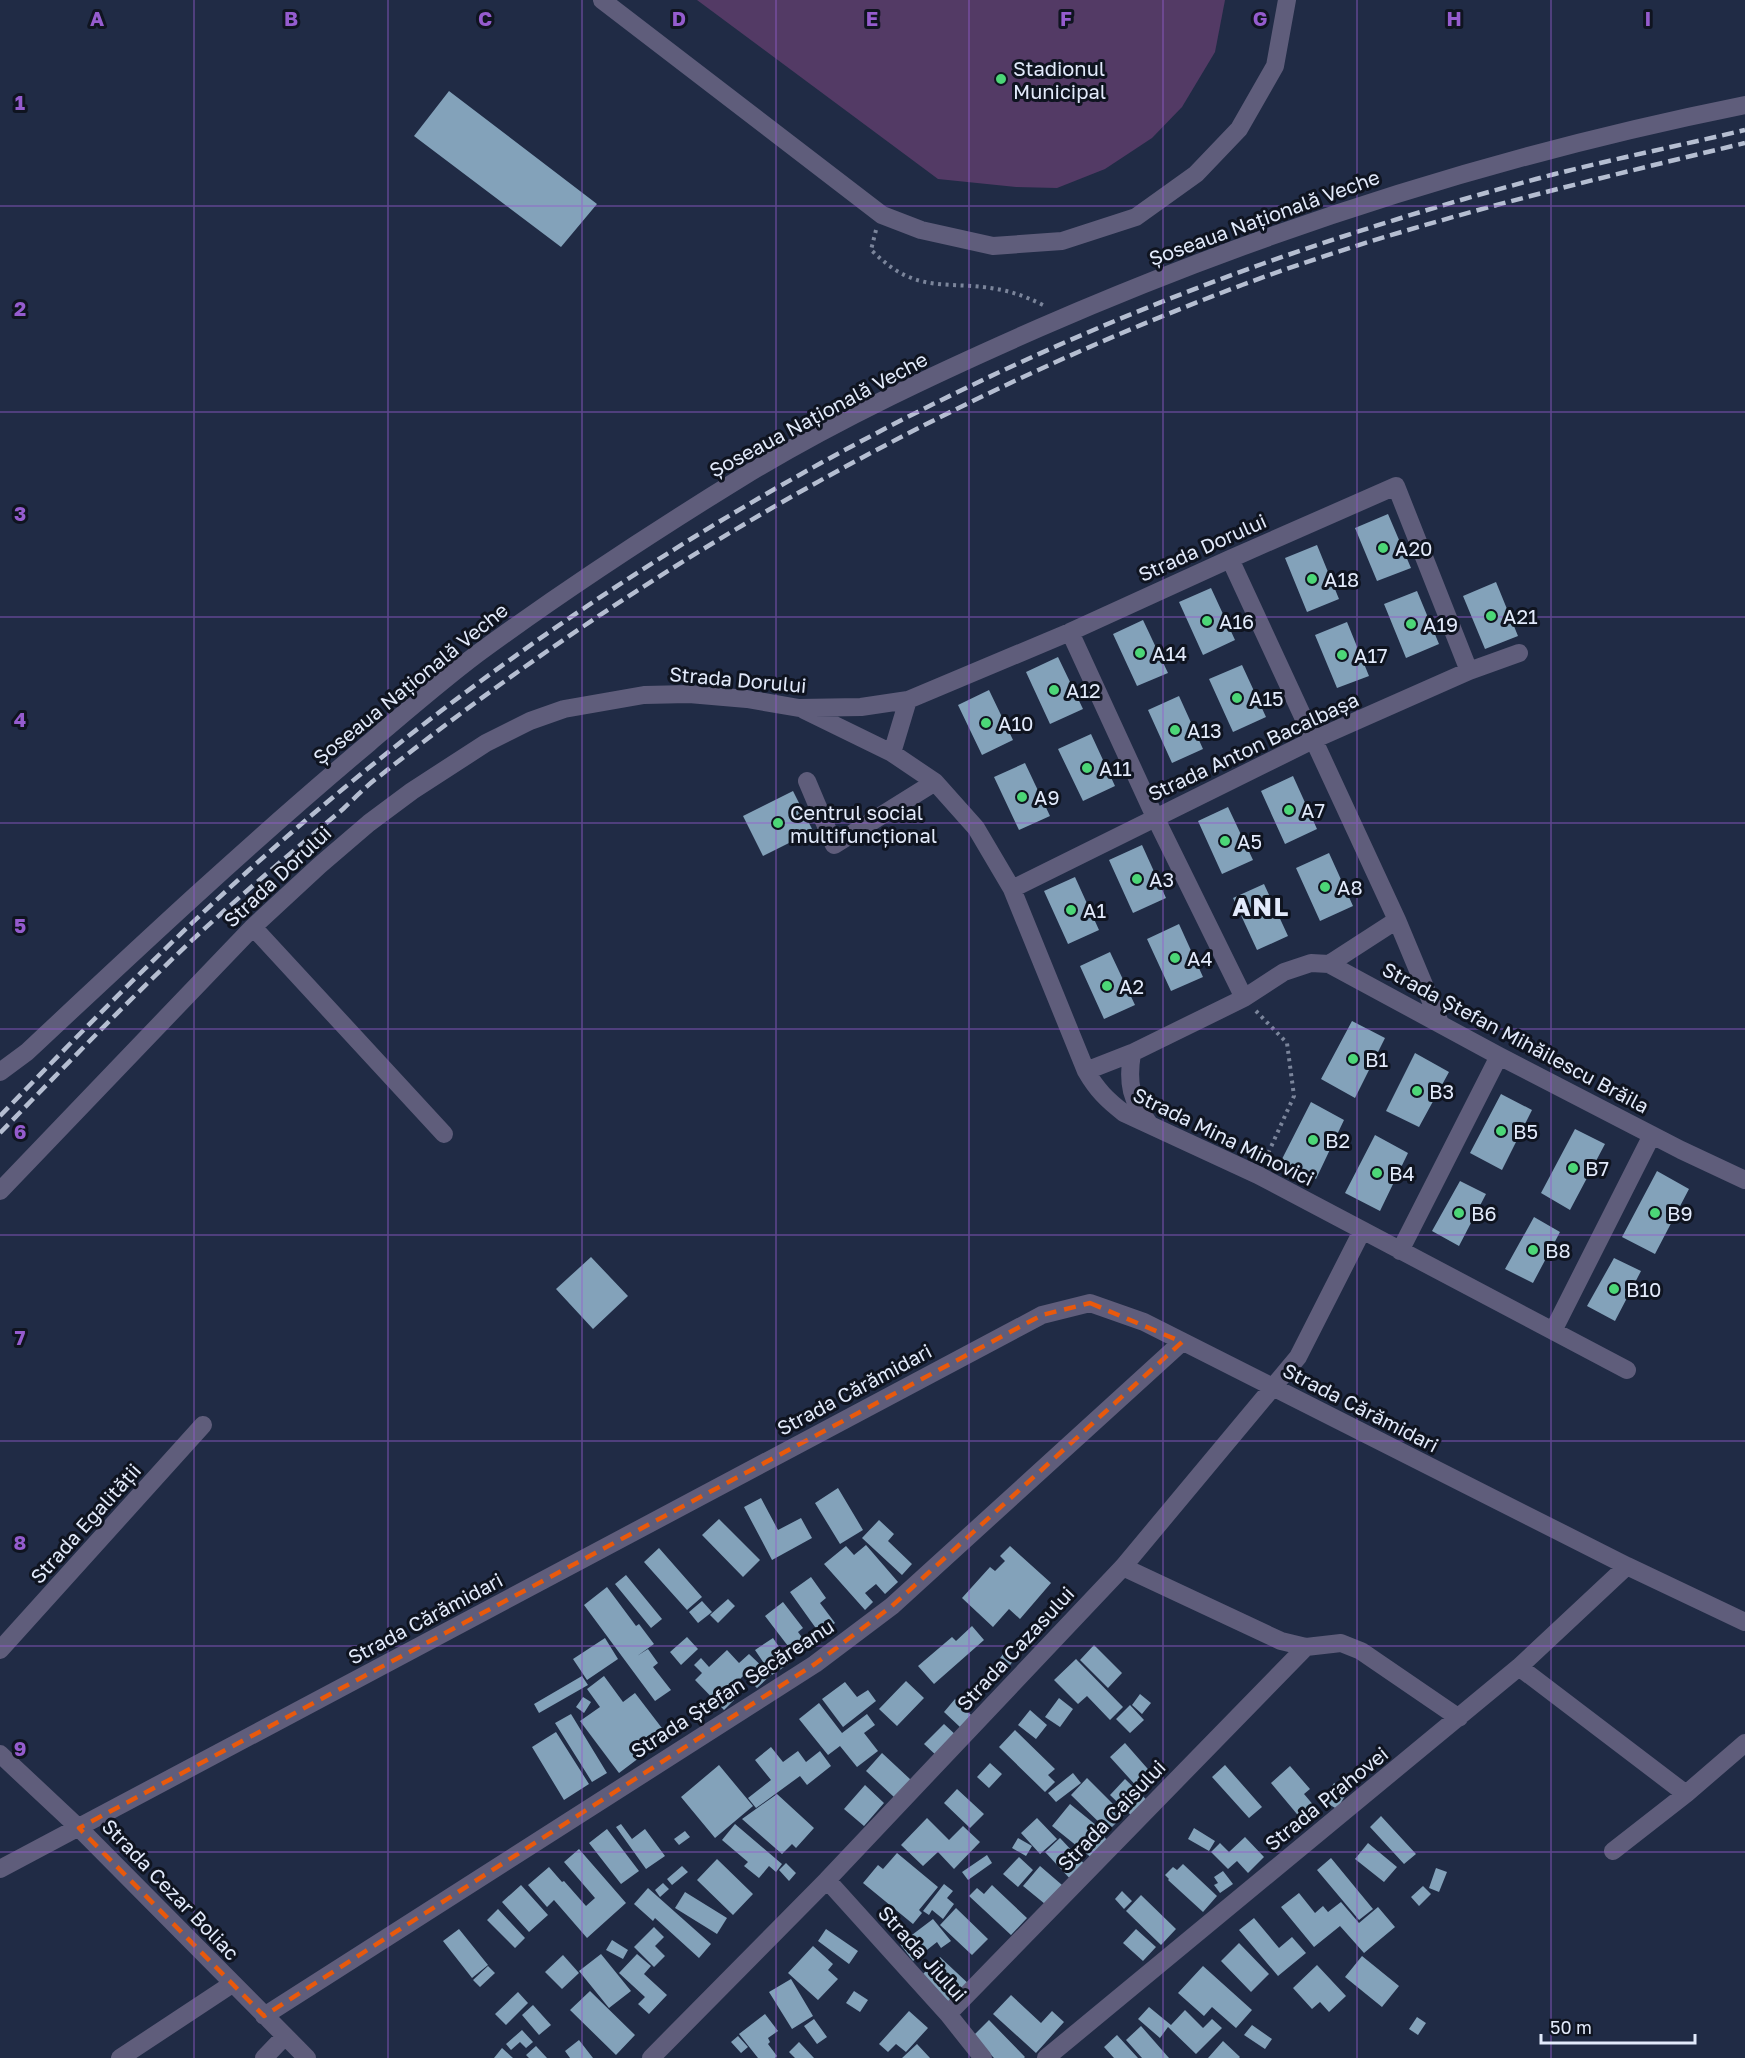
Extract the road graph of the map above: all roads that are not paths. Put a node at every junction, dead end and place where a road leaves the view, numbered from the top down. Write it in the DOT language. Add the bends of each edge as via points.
graph roads {
  1 [pos="602,0"];
  2 [pos="1287,0"];
  3 [pos="1745,105"];
  4 [pos="1230,559"];
  5 [pos="1070,632"];
  6 [pos="1519,653"];
  7 [pos="1468,671"];
  8 [pos="908,700"];
  9 [pos="799,708"];
  10 [pos="1313,740"];
  11 [pos="892,753"];
  12 [pos="807,781"];
  13 [pos="935,782"];
  14 [pos="1155,817"];
  15 [pos="1012,889"];
  16 [pos="1397,920"];
  17 [pos="253,927"];
  18 [pos="1329,964"];
  19 [pos="1244,998"];
  20 [pos="1440,1023"];
  21 [pos="1131,1053"];
  22 [pos="1499,1056"];
  23 [pos="1086,1071"];
  24 [pos="0,1072"];
  25 [pos="1150,1125"];
  26 [pos="444,1134"];
  27 [pos="1652,1135"];
  28 [pos="1745,1180"];
  29 [pos="0,1191"];
  30 [pos="1362,1231"];
  31 [pos="1400,1251"];
  32 [pos="1553,1331"];
  33 [pos="1182,1341"];
  34 [pos="1628,1370"];
  35 [pos="1273,1388"];
  36 [pos="203,1425"];
  37 [pos="1627,1566"];
  38 [pos="1123,1567"];
  39 [pos="1745,1622"];
  40 [pos="1306,1647"];
  41 [pos="0,1650"];
  42 [pos="1519,1667"];
  43 [pos="1459,1718"];
  44 [pos="1745,1743"];
  45 [pos="0,1754"];
  46 [pos="1686,1794"];
  47 [pos="79,1828"];
  48 [pos="1613,1851"];
  49 [pos="0,1869"];
  50 [pos="827,1880"];
  51 [pos="232,1984"];
  52 [pos="948,2014"];
  53 [pos="264,2016"];
  54 [pos="285,2036"];
  55 [pos="120,2058"];
  56 [pos="264,2058"];
  57 [pos="307,2058"];
  58 [pos="651,2058"];
  59 [pos="983,2058"];
  60 [pos="1046,2058"];
  1 -- 2 [label="street" via="882,215 921,230 993,246 1062,241 1136,217 1196,174 1239,129 1275,66"];
  3 -- 24 [label="street, Șoseaua Națională Veche" via="1551,148 1431,182 1149,281 982,353 746,475 491,644 236,857 27,1052"];
  4 -- 5 [label="street, Strada Dorului"];
  4 -- 7 [label="street, Strada Dorului" via="1396,486"];
  4 -- 10 [label="street"];
  5 -- 8 [label="street, Strada Dorului"];
  5 -- 14 [label="street"];
  6 -- 7 [label="street, Strada Anton Bacalbașa"];
  7 -- 10 [label="street, Strada Anton Bacalbașa"];
  8 -- 9 [label="street, Strada Dorului" via="861,707"];
  8 -- 11 [label="street"];
  9 -- 11 [label="street, Strada Mina Minovici"];
  9 -- 17 [label="street, Strada Dorului" via="689,694 644,696 564,709 530,721 486,743 395,804"];
  10 -- 14 [label="street, Strada Anton Bacalbașa"];
  10 -- 16 [label="street"];
  11 -- 13 [label="street, Strada Mina Minovici"];
  12 -- 13 [label="street" via="834,844"];
  13 -- 15 [label="street, Strada Mina Minovici" via="976,828"];
  14 -- 15 [label="street, Strada Anton Bacalbașa"];
  14 -- 19 [label="street"];
  15 -- 23 [label="street, Strada Mina Minovici"];
  16 -- 18 [label="street, Strada Ștefan Mihăilescu Brăila"];
  16 -- 20 [label="street"];
  17 -- 26 [label="street"];
  17 -- 29 [label="street, Strada Dorului"];
  18 -- 19 [label="street, Strada Ștefan Mihăilescu Brăila" via="1311,963 1284,972"];
  18 -- 20 [label="street, Strada Ștefan Mihăilescu Brăila"];
  19 -- 21 [label="street, Strada Ștefan Mihăilescu Brăila"];
  20 -- 22 [label="street, Strada Ștefan Mihăilescu Brăila"];
  21 -- 23 [label="street, Strada Ștefan Mihăilescu Brăila"];
  21 -- 25 [label="street" via="1131,1091 1138,1110"];
  22 -- 27 [label="street, Strada Ștefan Mihăilescu Brăila"];
  22 -- 31 [label="street"];
  23 -- 25 [label="street, Strada Mina Minovici" via="1096,1089 1110,1102"];
  25 -- 30 [label="street, Strada Mina Minovici" via="1258,1175"];
  27 -- 28 [label="street, Strada Ștefan Mihăilescu Brăila"];
  27 -- 32 [label="street"];
  30 -- 31 [label="street, Strada Mina Minovici"];
  30 -- 35 [label="street, Strada Cazasului" via="1298,1357"];
  31 -- 32 [label="street, Strada Mina Minovici"];
  32 -- 34 [label="street, Strada Mina Minovici"];
  33 -- 35 [label="street, Strada Cărămidari"];
  33 -- 47 [label="street, Strada Cărămidari" via="1090,1302 1042,1315"];
  33 -- 53 [label="street, Strada Ștefan Secăreanu" via="892,1606 815,1664"];
  35 -- 37 [label="street, Strada Cărămidari"];
  35 -- 38 [label="street, Strada Cazasului"];
  36 -- 41 [label="street, Strada Egalității"];
  37 -- 39 [label="street, Strada Cărămidari"];
  37 -- 42 [label="street, Strada Prahovei"];
  38 -- 40 [label="street" via="1281,1641"];
  38 -- 50 [label="street, Strada Cazasului"];
  40 -- 43 [label="street" via="1341,1643 1361,1650"];
  40 -- 52 [label="street, Strada Caisului"];
  42 -- 43 [label="street, Strada Prahovei"];
  42 -- 46 [label="street"];
  43 -- 60 [label="street, Strada Prahovei"];
  44 -- 46 [label="street"];
  45 -- 47 [label="street, Strada Cezar Boliac"];
  46 -- 48 [label="street"];
  47 -- 49 [label="street, Strada Cărămidari"];
  47 -- 51 [label="street, Strada Cezar Boliac"];
  50 -- 52 [label="street, Strada Jiului"];
  50 -- 58 [label="street, Strada Cazasului"];
  51 -- 53 [label="street, Strada Cezar Boliac"];
  51 -- 55 [label="street"];
  52 -- 59 [label="street, Strada Jiului"];
  53 -- 54 [label="street, Strada Cezar Boliac"];
  54 -- 56 [label="street"];
  54 -- 57 [label="street, Strada Cezar Boliac"];
}
